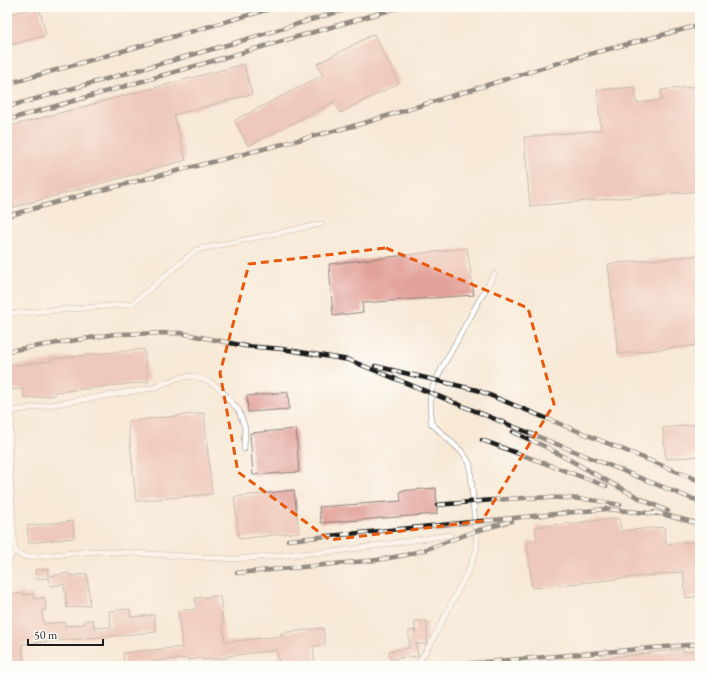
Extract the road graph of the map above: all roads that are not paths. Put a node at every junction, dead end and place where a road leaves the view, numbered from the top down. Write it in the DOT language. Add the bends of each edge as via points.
graph roads {
  1 [pos="321,224"];
  2 [pos="494,274"];
  3 [pos="7,314"];
  4 [pos="10,412"];
  5 [pos="244,449"];
  6 [pos="450,535"];
  7 [pos="15,550"];
  8 [pos="7,563"];
  9 [pos="416,666"];
  1 -- 3 [label="lane" via="196,250 132,304"];
  2 -- 9 [label="lane" via="430,393 430,423 463,453 470,464 478,548 438,629"];
  4 -- 5 [label="lane" via="153,388 178,378 192,376 208,381 218,388 239,411 245,428"];
  4 -- 7 [label="lane" via="9,457"];
  6 -- 7 [label="lane" via="338,551 234,559 98,551 28,558 20,556"];
  7 -- 8 [label="lane"];
}
